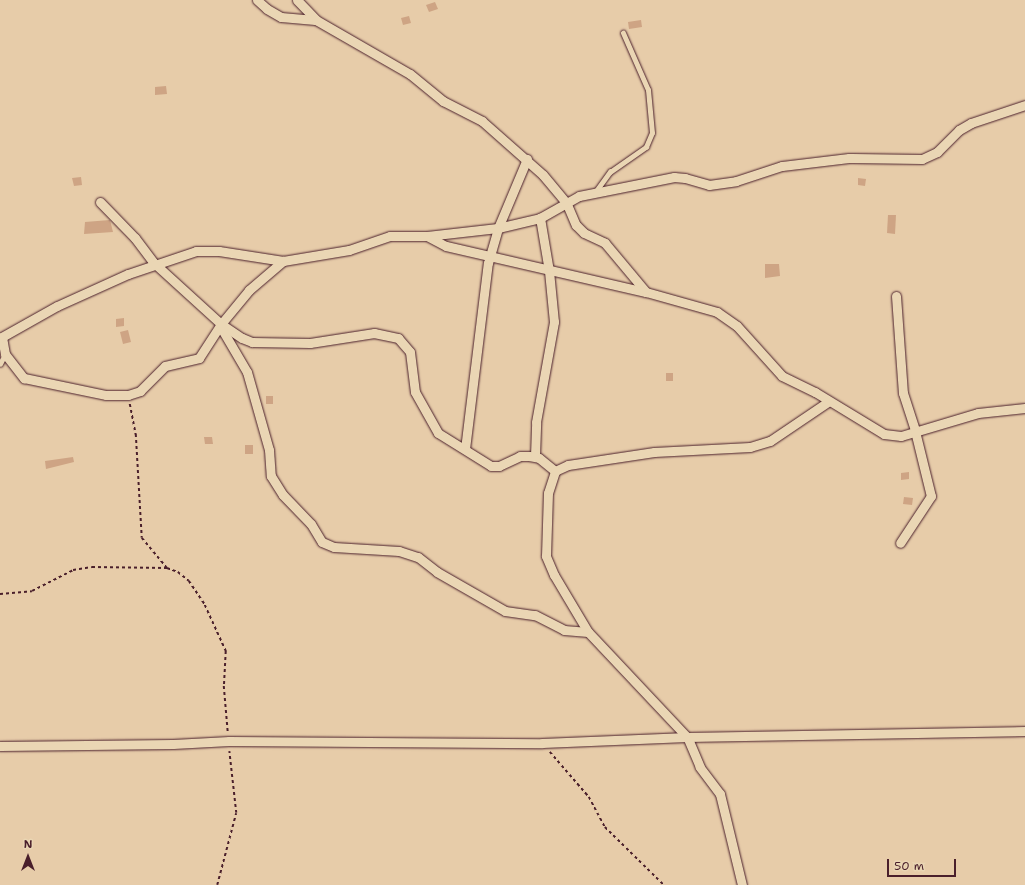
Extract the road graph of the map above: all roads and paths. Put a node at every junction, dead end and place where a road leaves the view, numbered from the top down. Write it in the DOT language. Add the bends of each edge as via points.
graph roads {
  1 [pos="257,0"];
  2 [pos="297,0"];
  3 [pos="316,20"];
  4 [pos="623,33"];
  5 [pos="1025,105"];
  6 [pos="527,159"];
  7 [pos="595,193"];
  8 [pos="100,202"];
  9 [pos="566,202"];
  10 [pos="540,218"];
  11 [pos="498,228"];
  12 [pos="427,236"];
  13 [pos="489,257"];
  14 [pos="283,261"];
  15 [pos="154,263"];
  16 [pos="549,271"];
  17 [pos="646,292"];
  18 [pos="896,296"];
  19 [pos="221,325"];
  20 [pos="1,337"];
  21 [pos="5,354"];
  22 [pos="0,364"];
  23 [pos="128,394"];
  24 [pos="829,401"];
  25 [pos="1025,408"];
  26 [pos="915,431"];
  27 [pos="465,449"];
  28 [pos="534,456"];
  29 [pos="555,471"];
  30 [pos="900,543"];
  31 [pos="167,568"];
  32 [pos="0,594"];
  33 [pos="588,632"];
  34 [pos="1025,731"];
  35 [pos="686,737"];
  36 [pos="229,741"];
  37 [pos="542,743"];
  38 [pos="0,746"];
  39 [pos="217,885"];
  40 [pos="664,885"];
  41 [pos="742,885"];
  1 -- 3 [label="street" via="282,17"];
  2 -- 3 [label="street"];
  3 -- 6 [label="street" via="410,74 443,101 482,121"];
  4 -- 7 [label="lane" via="648,90 652,134 646,147 610,172"];
  5 -- 7 [label="street" via="1011,112 971,123 959,130 937,152 922,159 849,158 782,166 723,184 703,184 685,178 674,178"];
  6 -- 9 [label="street"];
  6 -- 11 [label="street"];
  7 -- 9 [label="street"];
  8 -- 15 [label="street" via="135,238"];
  9 -- 10 [label="street"];
  9 -- 17 [label="street" via="576,225 584,233 605,243"];
  10 -- 11 [label="street"];
  10 -- 16 [label="street"];
  11 -- 12 [label="street"];
  11 -- 13 [label="street"];
  12 -- 13 [label="street" via="446,246"];
  12 -- 14 [label="street" via="390,236 349,250"];
  13 -- 16 [label="street"];
  13 -- 27 [label="street"];
  14 -- 15 [label="street" via="219,251 196,251"];
  14 -- 19 [label="street" via="249,290"];
  15 -- 19 [label="street"];
  15 -- 20 [label="street" via="57,306"];
  16 -- 17 [label="street"];
  16 -- 28 [label="street" via="554,336 536,422"];
  17 -- 24 [label="street" via="701,306 727,318 758,348 777,372"];
  18 -- 26 [label="street" via="903,393"];
  19 -- 23 [label="street" via="199,358 165,366 140,391"];
  19 -- 27 [label="street" via="252,342 310,343 374,333 398,338 410,352 415,392 435,430"];
  19 -- 33 [label="street" via="247,372 269,450 271,476 283,494 311,524 322,542 334,547 399,551 418,557 437,572 505,610 535,615 564,630"];
  20 -- 21 [label="street"];
  21 -- 22 [label="lane"];
  21 -- 23 [label="street" via="24,378 106,395"];
  23 -- 31 [label="path" via="136,434 142,538"];
  24 -- 26 [label="street" via="884,434 901,436"];
  24 -- 29 [label="street" via="770,441 750,447 654,452 568,465"];
  25 -- 26 [label="street" via="978,413"];
  26 -- 30 [label="street" via="931,496"];
  27 -- 28 [label="street" via="491,466 499,466 520,456"];
  28 -- 29 [label="street"];
  29 -- 33 [label="street" via="548,492 546,556 566,598"];
  31 -- 32 [label="path" via="92,567 73,570 32,590"];
  31 -- 36 [label="path" via="178,572 196,591 214,621 226,651 224,686"];
  33 -- 35 [label="street"];
  34 -- 35 [label="street"];
  35 -- 37 [label="street"];
  35 -- 41 [label="street" via="700,767 720,794"];
  36 -- 37 [label="street"];
  36 -- 38 [label="street"];
  36 -- 39 [label="path" via="236,813"];
  37 -- 40 [label="path" via="589,797 605,827"];
}
